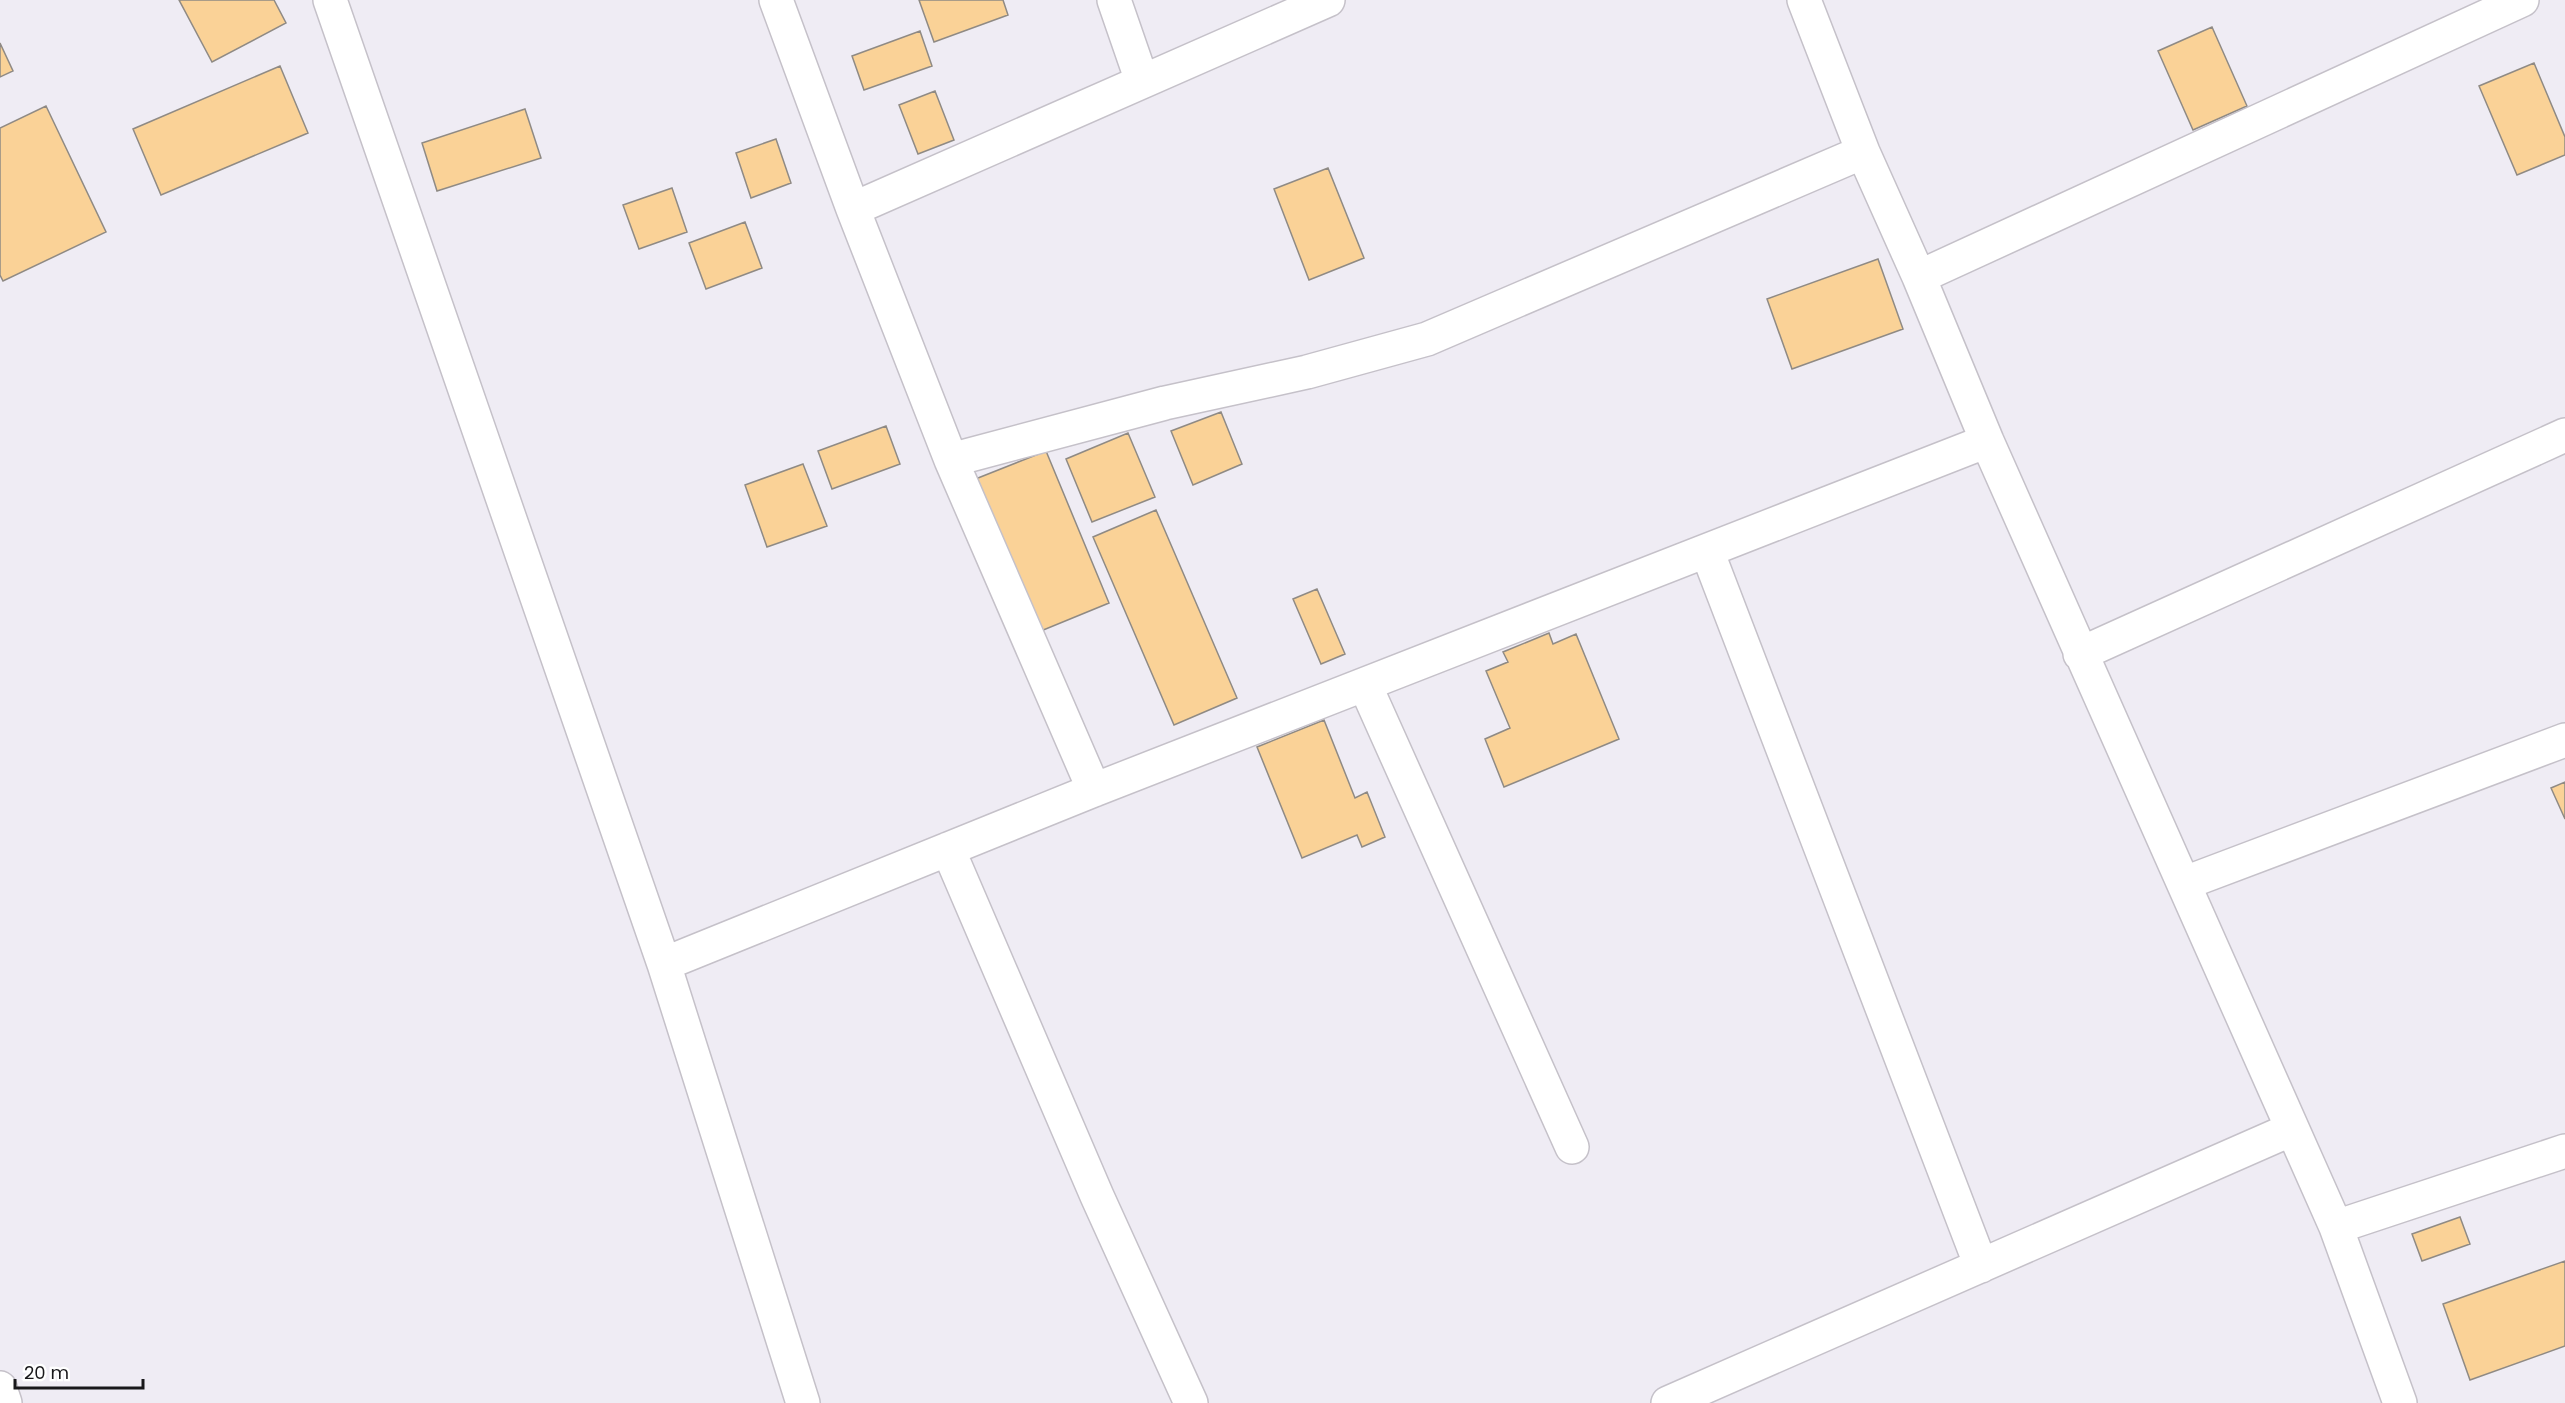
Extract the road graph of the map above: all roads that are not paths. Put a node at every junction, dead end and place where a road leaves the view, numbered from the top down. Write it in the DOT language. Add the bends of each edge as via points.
graph roads {
  1 [pos="330,0"];
  2 [pos="776,0"];
  3 [pos="1114,0"];
  4 [pos="1328,0"];
  5 [pos="1804,0"];
  6 [pos="2522,0"];
  7 [pos="1142,81"];
  8 [pos="1863,152"];
  9 [pos="853,209"];
  10 [pos="1919,277"];
  11 [pos="2565,435"];
  12 [pos="1987,441"];
  13 [pos="951,460"];
  14 [pos="1707,551"];
  15 [pos="2080,654"];
  16 [pos="1365,685"];
  17 [pos="2565,740"];
  18 [pos="1094,790"];
  19 [pos="948,849"];
  20 [pos="2185,883"];
  21 [pos="664,964"];
  22 [pos="2292,1130"];
  23 [pos="1572,1147"];
  24 [pos="2565,1151"];
  25 [pos="2336,1227"];
  26 [pos="1981,1266"];
  27 [pos="0,1388"];
  28 [pos="5,1403"];
  29 [pos="803,1403"];
  30 [pos="1191,1403"];
  31 [pos="1668,1403"];
  32 [pos="2400,1403"];
  1 -- 21 [label="street"];
  2 -- 9 [label="street"];
  3 -- 7 [label="street"];
  4 -- 7 [label="street"];
  5 -- 8 [label="street"];
  6 -- 10 [label="street"];
  7 -- 9 [label="street"];
  8 -- 10 [label="street"];
  8 -- 13 [label="street" via="1427,339"];
  9 -- 13 [label="street"];
  10 -- 12 [label="street"];
  11 -- 15 [label="street"];
  12 -- 14 [label="street"];
  12 -- 15 [label="street"];
  13 -- 18 [label="street"];
  14 -- 16 [label="street"];
  14 -- 26 [label="street"];
  15 -- 20 [label="street"];
  16 -- 18 [label="street"];
  16 -- 23 [label="street"];
  17 -- 20 [label="street"];
  18 -- 19 [label="street"];
  19 -- 21 [label="street"];
  19 -- 30 [label="street"];
  20 -- 22 [label="street"];
  21 -- 29 [label="street"];
  22 -- 25 [label="street"];
  22 -- 26 [label="street"];
  24 -- 25 [label="street"];
  25 -- 32 [label="street"];
  26 -- 31 [label="street"];
  27 -- 28 [label="street"];
}
